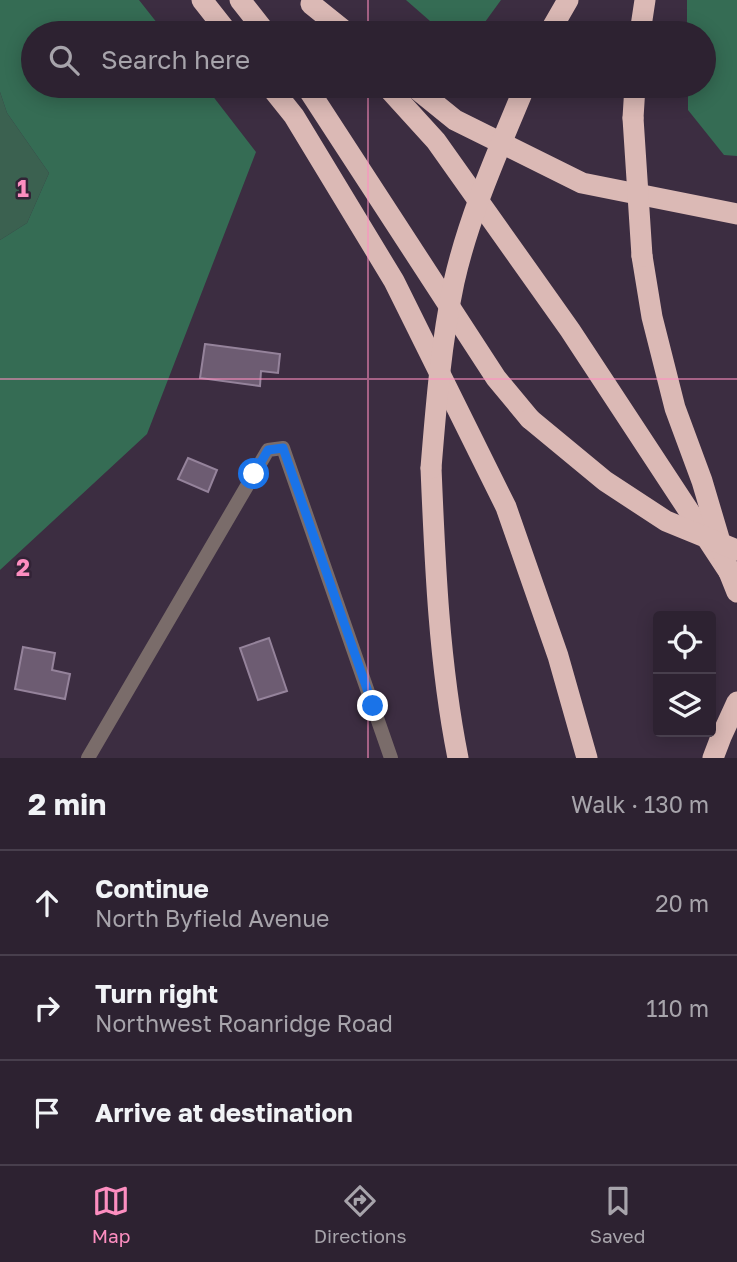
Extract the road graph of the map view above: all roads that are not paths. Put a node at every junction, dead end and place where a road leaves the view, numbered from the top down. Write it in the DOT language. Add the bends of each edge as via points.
graph roads {
  1 [pos="202,0"];
  2 [pos="240,0"];
  3 [pos="568,0"];
  4 [pos="645,0"];
  5 [pos="309,2"];
  6 [pos="219,21"];
  7 [pos="257,21"];
  8 [pos="327,21"];
  9 [pos="332,21"];
  10 [pos="557,21"];
  11 [pos="642,21"];
  12 [pos="280,98"];
  13 [pos="314,98"];
  14 [pos="397,98"];
  15 [pos="428,98"];
  16 [pos="520,98"];
  17 [pos="634,98"];
  18 [pos="737,214"];
  19 [pos="737,550"];
  20 [pos="733,582"];
  21 [pos="737,702"];
  22 [pos="88,758"];
  23 [pos="391,758"];
  24 [pos="458,758"];
  25 [pos="586,758"];
  26 [pos="713,758"];
  1 -- 6 [label="highway"];
  2 -- 7 [label="highway"];
  3 -- 10 [label="highway"];
  4 -- 11 [label="highway"];
  5 -- 8 [label="highway"];
  5 -- 9 [label="highway"];
  12 -- 25 [label="highway" via="394,281 506,507 558,656"];
  13 -- 19 [label="highway, bridge" via="496,378 530,419 605,481 666,522"];
  14 -- 20 [label="highway" via="436,141 569,330"];
  15 -- 18 [label="highway" via="455,120 582,183"];
  16 -- 24 [label="highway, bridge" via="486,180 454,282 431,468 441,639"];
  17 -- 20 [label="highway, bridge" via="642,256 652,317 675,408"];
  21 -- 26 [label="highway"];
  22 -- 23 [label="street" via="268,450 283,448"];
}
